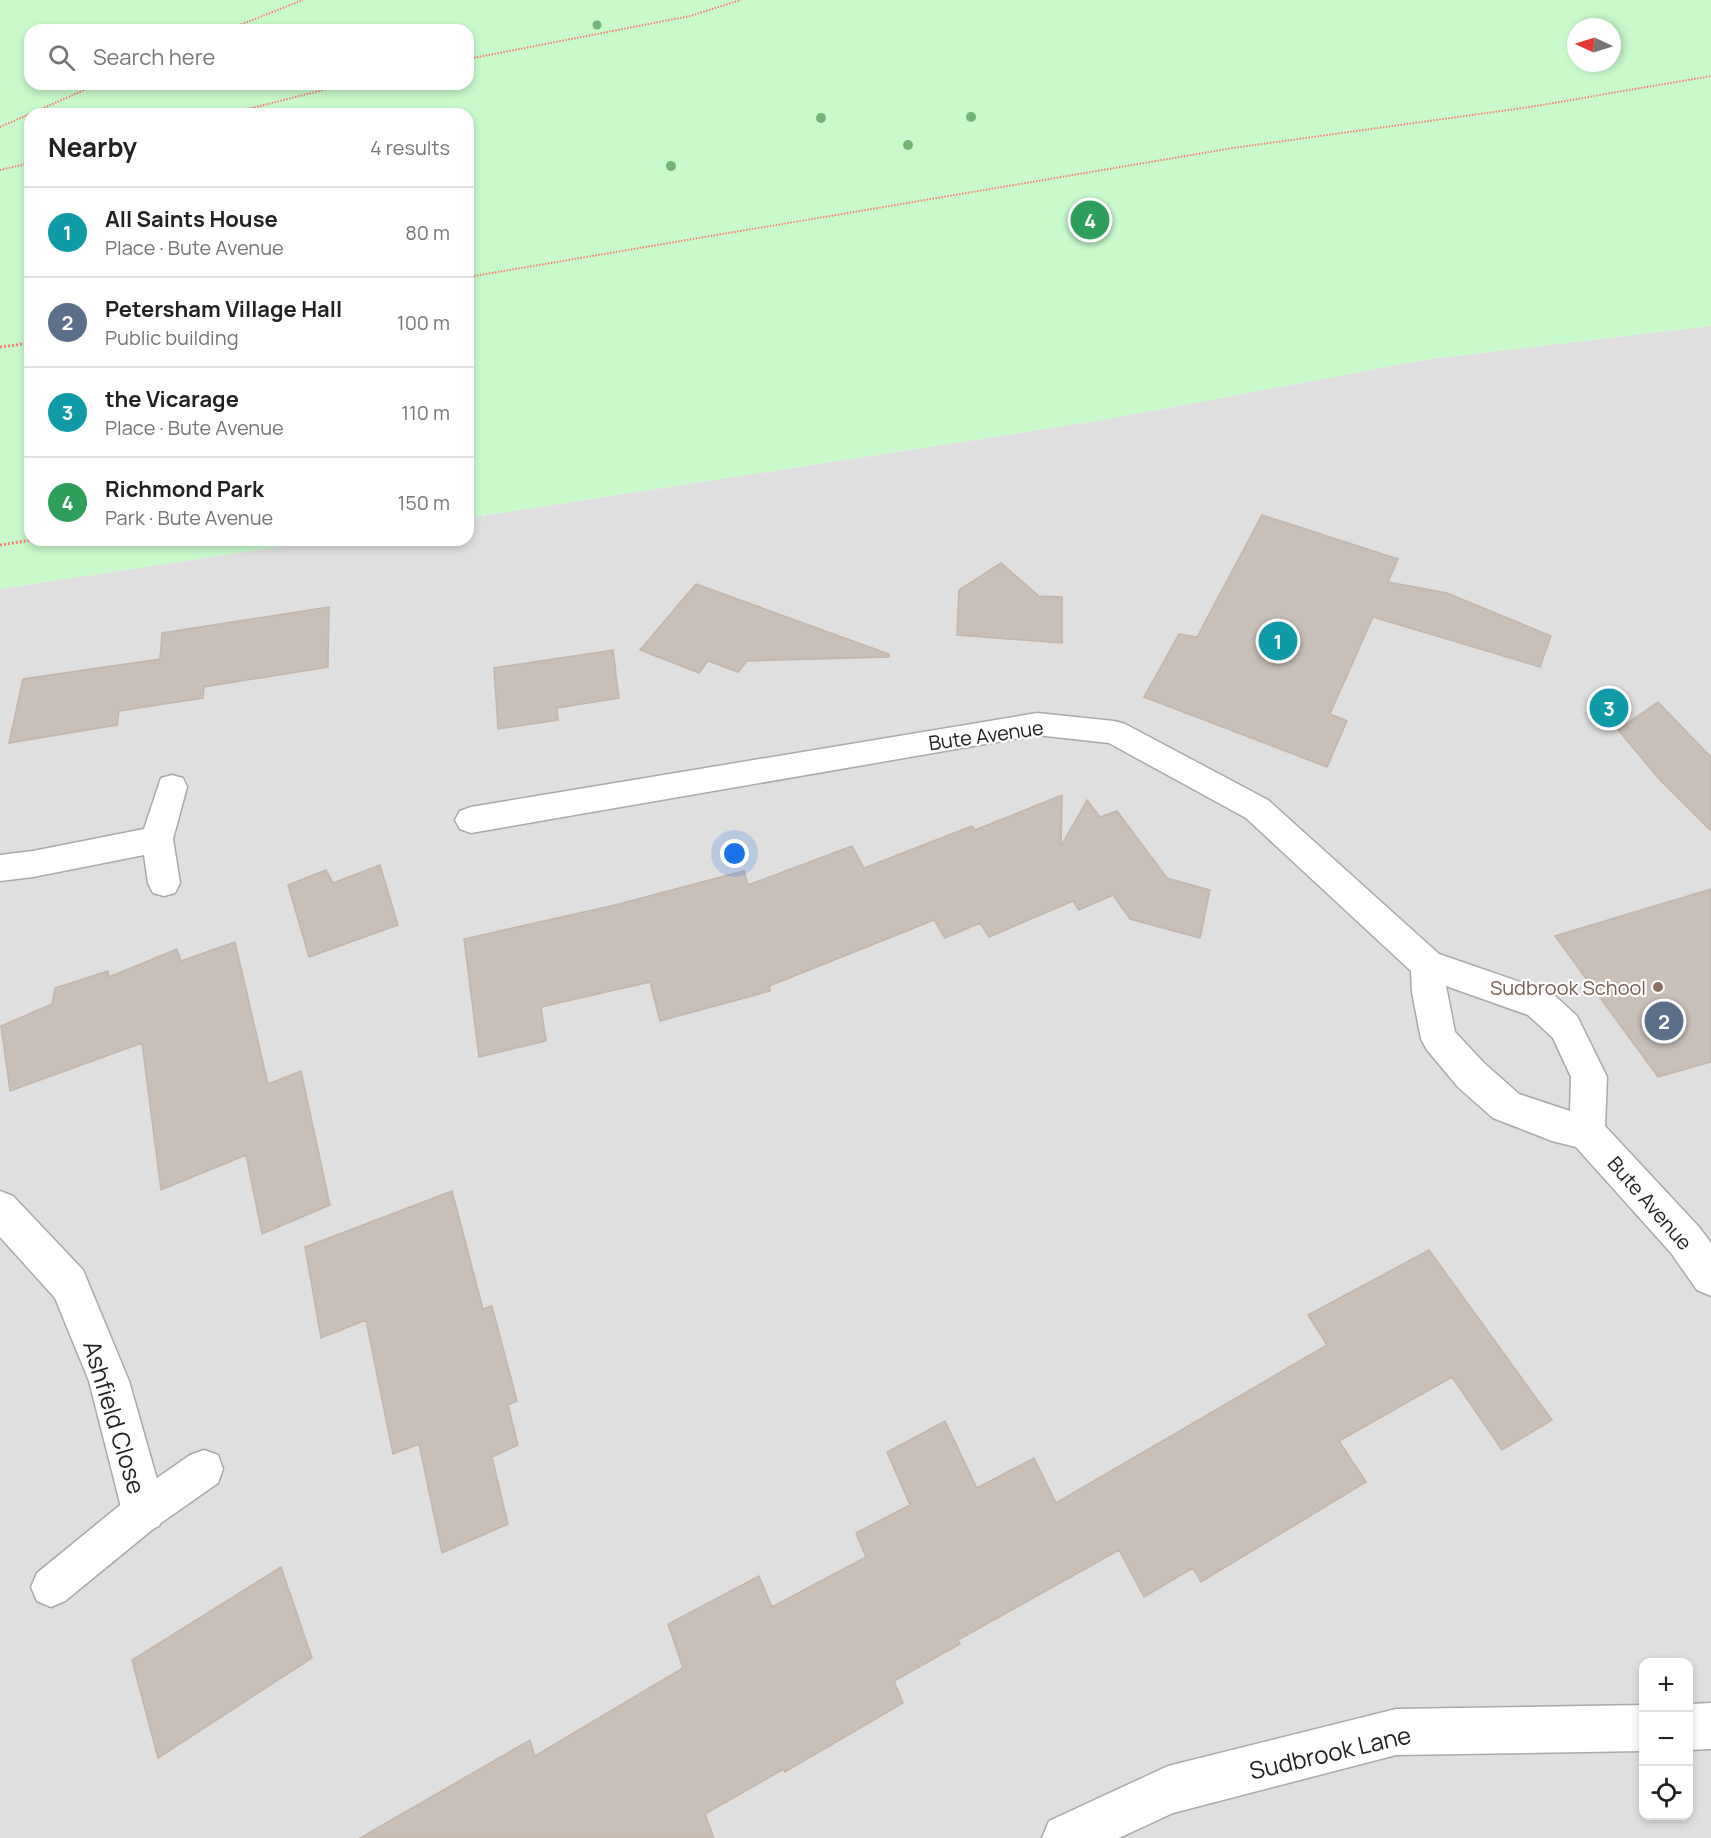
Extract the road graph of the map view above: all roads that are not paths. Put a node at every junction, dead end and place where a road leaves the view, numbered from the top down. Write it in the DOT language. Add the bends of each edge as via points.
graph roads {
  1 [pos="172,787"];
  2 [pos="471,820"];
  3 [pos="157,840"];
  4 [pos="0,868"];
  5 [pos="164,883"];
  6 [pos="1427,965"];
  7 [pos="1587,1132"];
  8 [pos="0,1209"];
  9 [pos="1711,1276"];
  10 [pos="204,1469"];
  11 [pos="144,1510"];
  12 [pos="51,1587"];
  13 [pos="1711,1726"];
  14 [pos="1693,1727"];
  15 [pos="1639,1728"];
  16 [pos="1066,1838"];
  1 -- 3 [label="street"];
  2 -- 6 [label="street, Bute Avenue" via="1037,724 1114,732 1257,809"];
  3 -- 4 [label="street"];
  3 -- 5 [label="street"];
  6 -- 7 [label="street" via="1439,1039 1471,1075 1506,1106 1552,1124"];
  6 -- 7 [label="street, Bute Avenue" via="1540,1004 1565,1027 1589,1077"];
  7 -- 9 [label="street, Bute Avenue" via="1685,1240"];
  8 -- 11 [label="street, Ashfield Close" via="69,1284 109,1381"];
  10 -- 11 [label="lane"];
  11 -- 12 [label="lane"];
  13 -- 14 [label="street"];
  15 -- 16 [label="street, Sudbrook Lane" via="1396,1732 1168,1790"];
}
